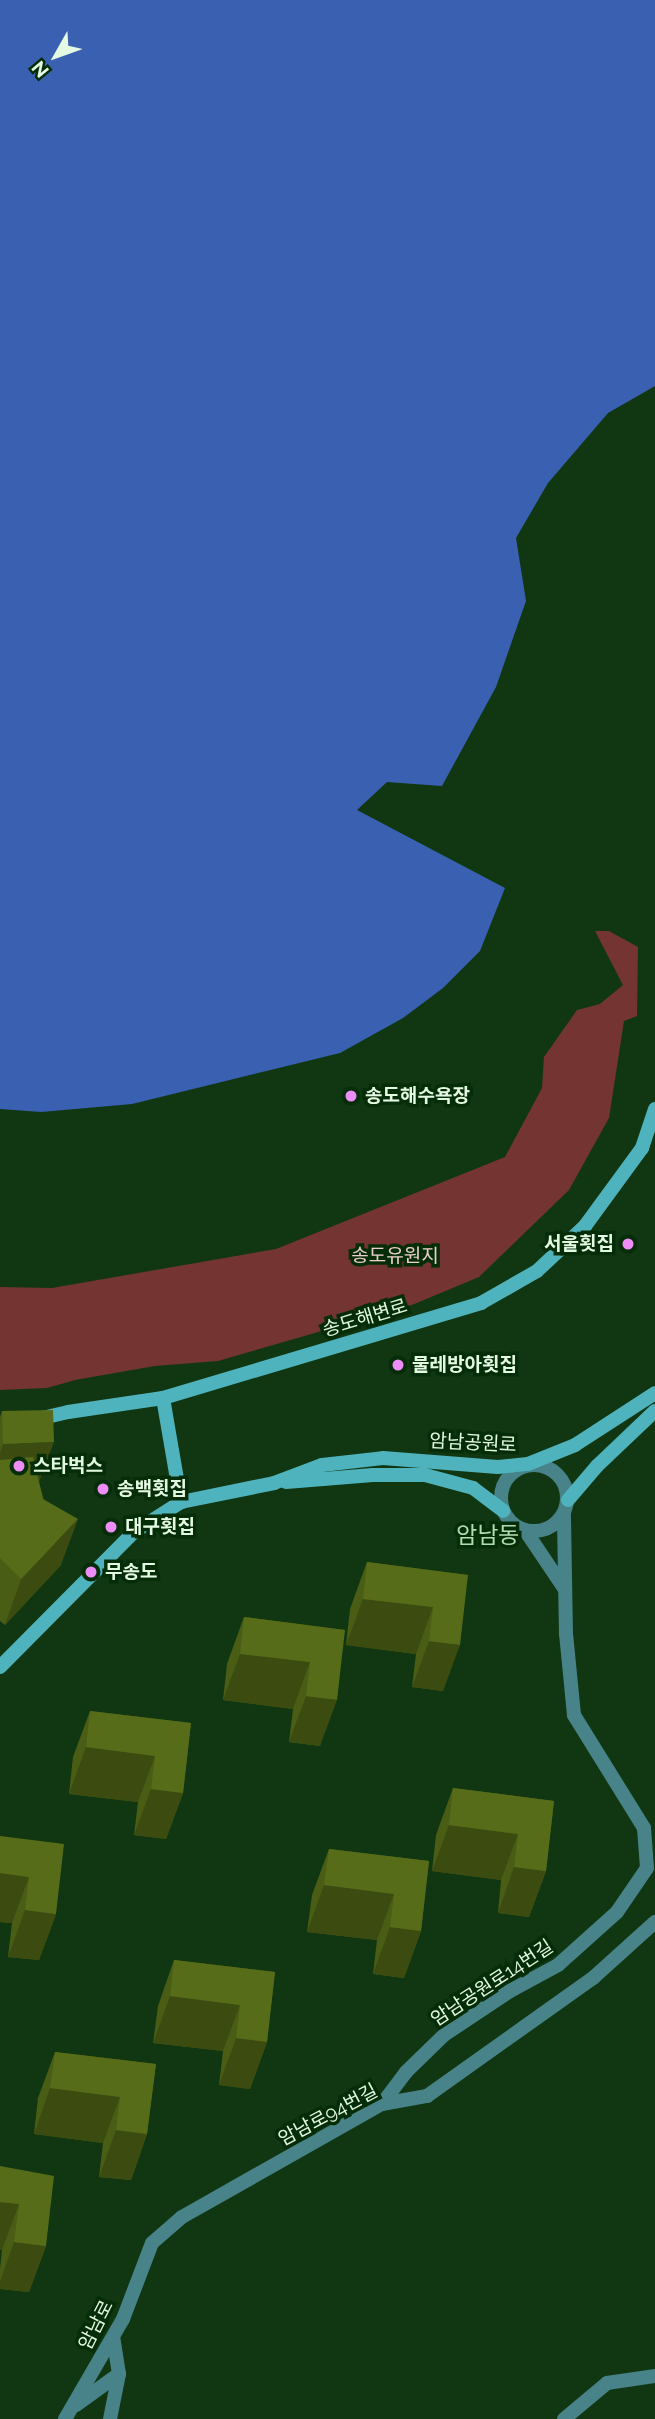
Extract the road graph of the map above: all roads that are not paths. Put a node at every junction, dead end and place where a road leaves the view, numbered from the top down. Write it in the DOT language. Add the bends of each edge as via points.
graph roads {
  1 [pos="655,1109"];
  2 [pos="655,1393"];
  3 [pos="163,1398"];
  4 [pos="655,1411"];
  5 [pos="0,1428"];
  6 [pos="528,1464"];
  7 [pos="274,1483"];
  8 [pos="181,1502"];
  9 [pos="566,1507"];
  10 [pos="503,1511"];
  11 [pos="525,1530"];
  12 [pos="565,1589"];
  13 [pos="0,1667"];
  14 [pos="655,1922"];
  15 [pos="382,2104"];
  16 [pos="152,2243"];
  17 [pos="113,2338"];
  18 [pos="119,2374"];
  19 [pos="655,2376"];
  20 [pos="68,2414"];
  21 [pos="110,2419"];
  22 [pos="564,2419"];
  1 -- 3 [label="street, 송도해변로" via="642,1148 613,1190 585,1226 537,1271 481,1303"];
  2 -- 6 [label="street, 암남공원로" via="575,1445"];
  3 -- 5 [label="street, 송도해변로"];
  3 -- 8 [label="street"];
  4 -- 9 [label="street" via="597,1466"];
  6 -- 7 [label="street, 암남공원로" via="498,1467 383,1458 322,1465"];
  6 -- 9 [label="street" via="543,1465 556,1473 565,1485"];
  6 -- 10 [label="street" via="514,1470 504,1482 500,1496"];
  7 -- 8 [label="street, 암남공원로"];
  7 -- 10 [label="street, 암남공원로" via="425,1475 473,1488"];
  8 -- 13 [label="street" via="134,1532"];
  9 -- 11 [label="street" via="547,1528"];
  9 -- 12 [label="street, 암남공원로14번길"];
  10 -- 11 [label="street"];
  11 -- 12 [label="street"];
  12 -- 15 [label="street, 암남공원로14번길" via="574,1715 645,1828 647,1868 617,1912 558,1965 444,2035"];
  14 -- 15 [label="street, 암남로94번길" via="593,1978 427,2096"];
  15 -- 16 [label="street, 암남로94번길" via="183,2217"];
  16 -- 17 [label="street, 암남로"];
  17 -- 18 [label="street"];
  17 -- 20 [label="street, 암남로"];
  18 -- 20 [label="street"];
  18 -- 21 [label="street"];
  19 -- 22 [label="street" via="607,2383"];
}
